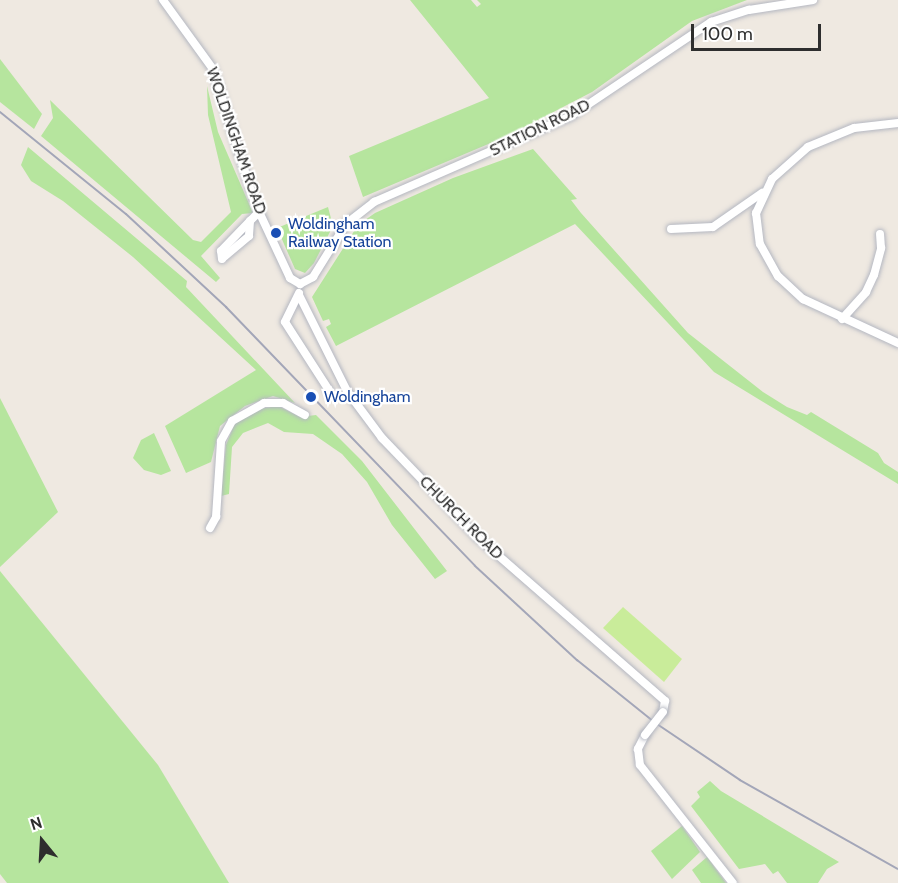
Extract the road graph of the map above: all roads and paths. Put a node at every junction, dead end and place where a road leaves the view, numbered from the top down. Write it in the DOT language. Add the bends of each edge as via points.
graph roads {
  1 [pos="164,0"];
  2 [pos="813,0"];
  3 [pos="898,123"];
  4 [pos="763,193"];
  5 [pos="259,212"];
  6 [pos="250,221"];
  7 [pos="672,229"];
  8 [pos="880,234"];
  9 [pos="300,284"];
  10 [pos="299,295"];
  11 [pos="842,320"];
  12 [pos="896,340"];
  13 [pos="332,395"];
  14 [pos="305,416"];
  15 [pos="210,528"];
  16 [pos="733,883"];
  1 -- 5 [label="street, WOLDINGHAM ROAD" via="213,69 241,167"];
  2 -- 9 [label="street, STATION ROAD" via="749,10 711,22 571,116 374,202 346,224 313,277"];
  3 -- 4 [label="street" via="854,128 823,139 789,160"];
  4 -- 7 [label="street" via="713,227"];
  4 -- 11 [label="street" via="756,213 767,261 803,299"];
  5 -- 6 [label="street"];
  5 -- 9 [label="street, WOLDINGHAM ROAD" via="290,278"];
  8 -- 11 [label="street" via="881,248 874,275 866,292"];
  9 -- 10 [label="street"];
  10 -- 13 [label="street" via="285,322"];
  10 -- 16 [label="street, CHURCH ROAD, bridge" via="346,391 382,438 476,536 665,709 638,749 640,765"];
  11 -- 12 [label="street"];
  14 -- 15 [label="street" via="283,403 264,403 231,421 221,441 216,517"];
}
